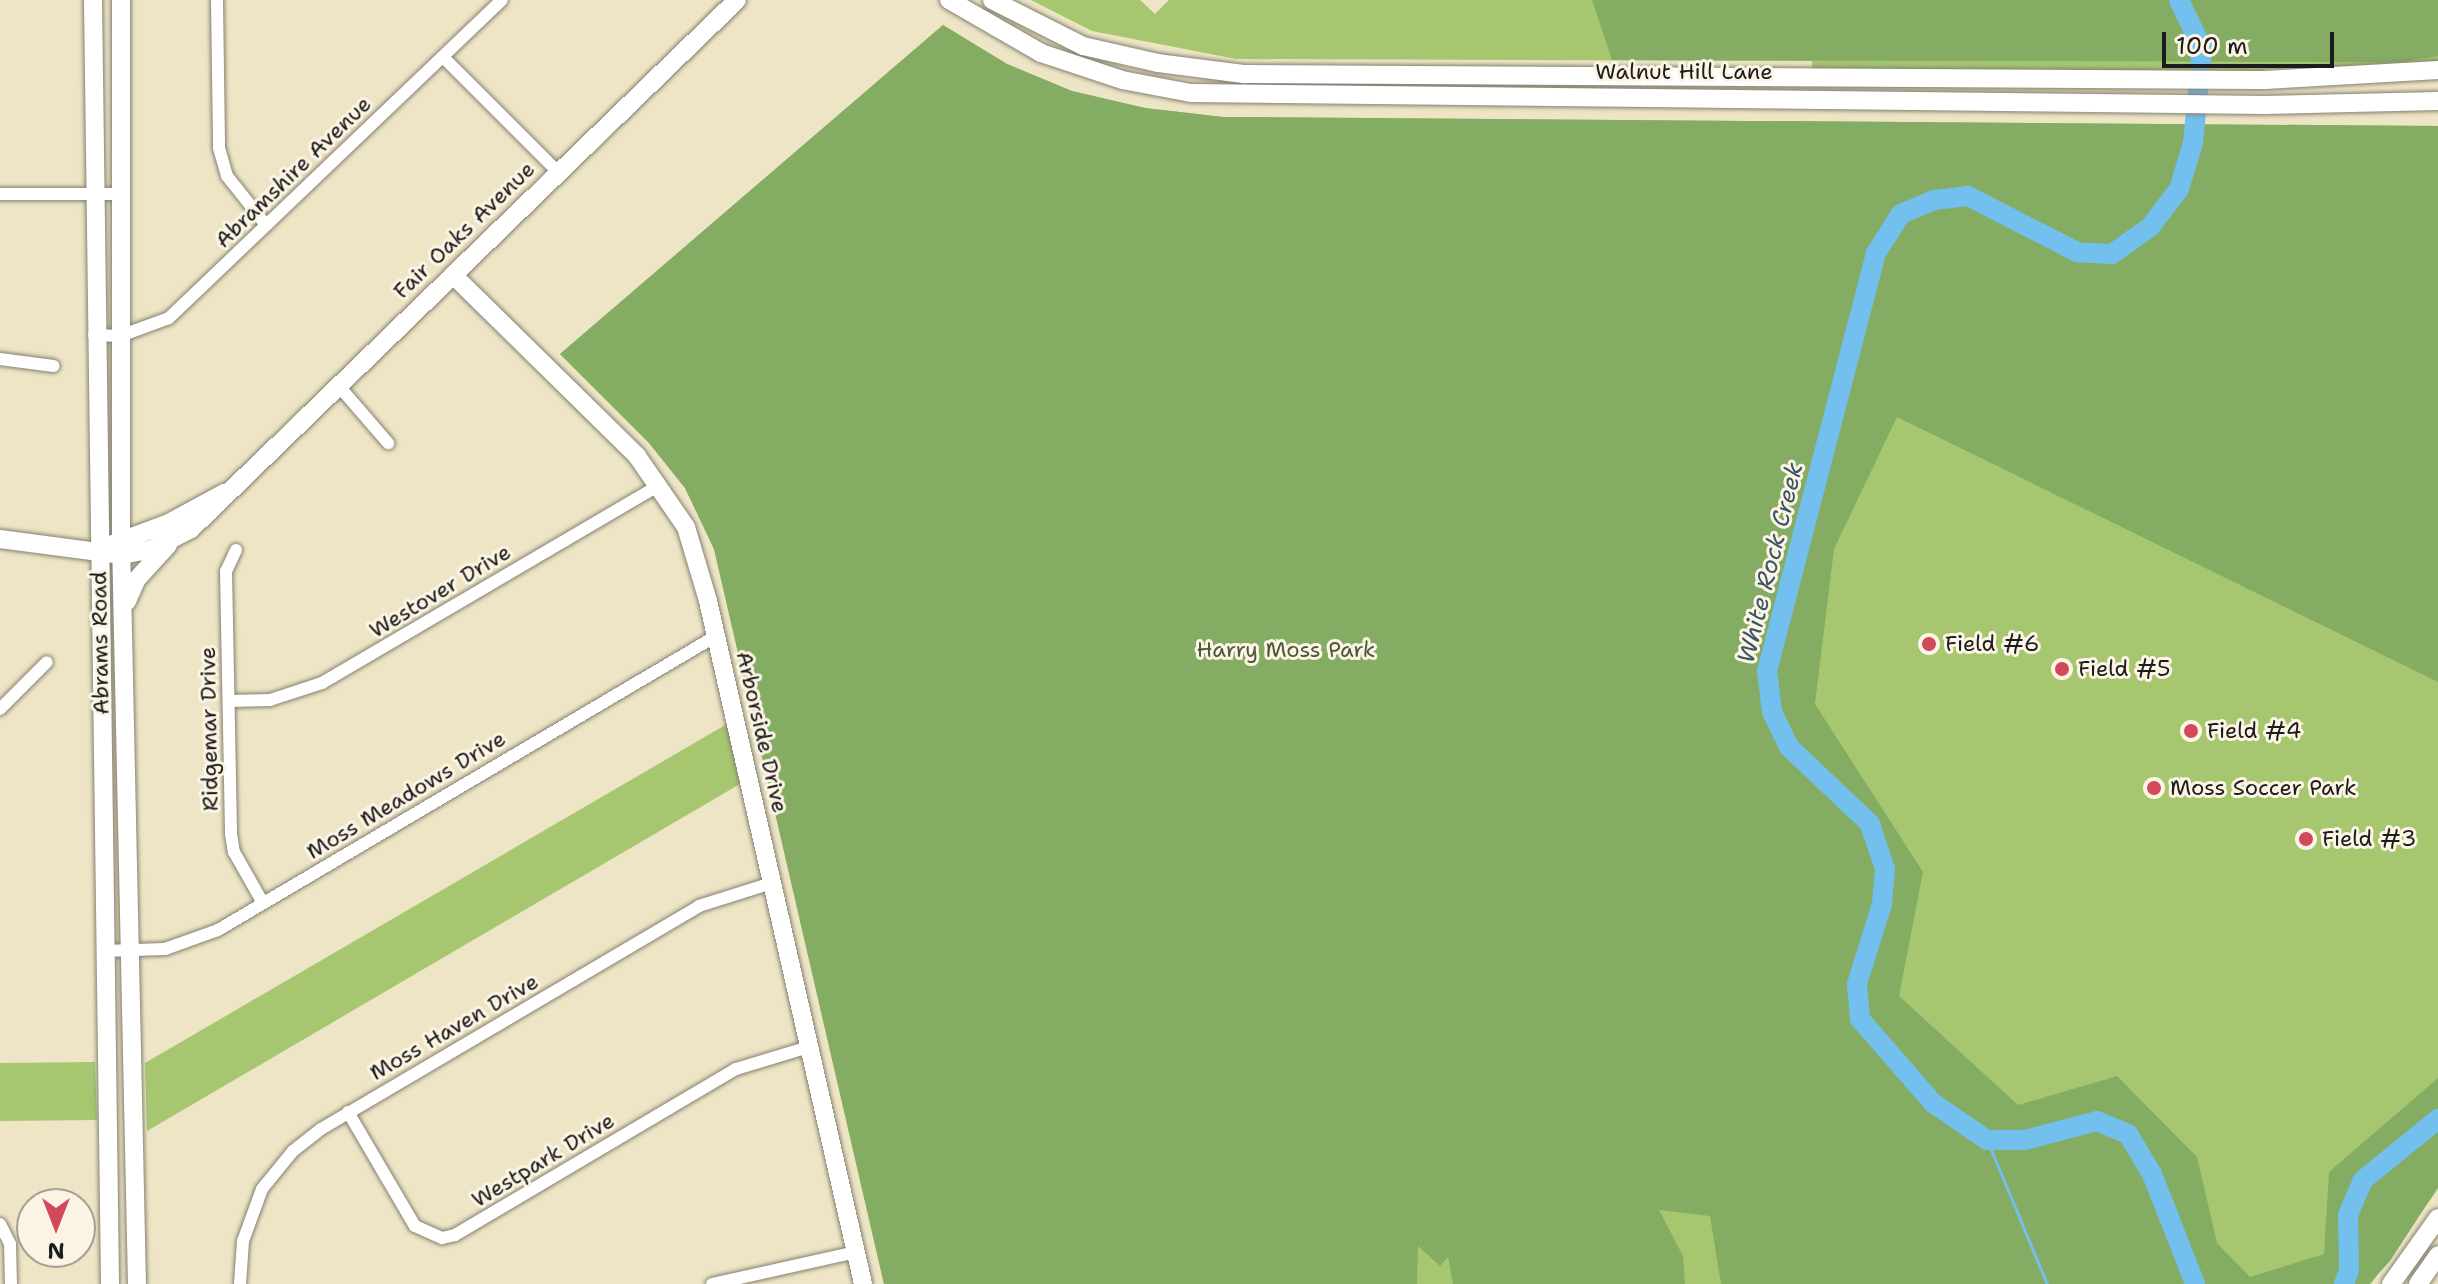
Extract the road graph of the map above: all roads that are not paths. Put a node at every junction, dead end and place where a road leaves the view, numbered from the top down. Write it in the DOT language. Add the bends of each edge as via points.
graph roads {
  1 [pos="93,0"];
  2 [pos="121,0"];
  3 [pos="217,0"];
  4 [pos="502,0"];
  5 [pos="737,0"];
  6 [pos="949,0"];
  7 [pos="992,0"];
  8 [pos="443,57"];
  9 [pos="2438,70"];
  10 [pos="2438,101"];
  11 [pos="558,172"];
  12 [pos="0,194"];
  13 [pos="94,194"];
  14 [pos="120,194"];
  15 [pos="266,225"];
  16 [pos="453,275"];
  17 [pos="94,335"];
  18 [pos="120,336"];
  19 [pos="0,359"];
  20 [pos="54,366"];
  21 [pos="338,385"];
  22 [pos="388,443"];
  23 [pos="660,485"];
  24 [pos="224,493"];
  25 [pos="0,539"];
  26 [pos="174,540"];
  27 [pos="122,547"];
  28 [pos="236,550"];
  29 [pos="96,552"];
  30 [pos="124,611"];
  31 [pos="716,636"];
  32 [pos="47,662"];
  33 [pos="230,701"];
  34 [pos="0,709"];
  35 [pos="772,883"];
  36 [pos="263,903"];
  37 [pos="104,951"];
  38 [pos="131,951"];
  39 [pos="809,1047"];
  40 [pos="348,1112"];
  41 [pos="2438,1218"];
  42 [pos="0,1224"];
  43 [pos="856,1252"];
  44 [pos="2438,1255"];
  45 [pos="11,1284"];
  46 [pos="110,1284"];
  47 [pos="137,1284"];
  48 [pos="240,1284"];
  49 [pos="712,1284"];
  50 [pos="863,1284"];
  51 [pos="2391,1284"];
  52 [pos="2418,1284"];
  1 -- 13 [label="main road, Abrams Road"];
  2 -- 14 [label="main road, Abrams Road"];
  3 -- 15 [label="street" via="219,148 227,176"];
  4 -- 8 [label="street, Abramshire Avenue"];
  5 -- 11 [label="main road, Fair Oaks Avenue"];
  6 -- 10 [label="main road, Walnut Hill Lane" via="1002,34 1087,69 1180,91 2265,105"];
  7 -- 9 [label="main road, Walnut Hill Lane" via="1083,46 1244,74 2265,80"];
  8 -- 11 [label="street"];
  8 -- 15 [label="street, Abramshire Avenue"];
  11 -- 16 [label="main road, Fair Oaks Avenue"];
  12 -- 13 [label="street"];
  13 -- 14 [label="street"];
  13 -- 17 [label="main road, Abrams Road"];
  14 -- 18 [label="main road, Abrams Road"];
  15 -- 18 [label="street, Abramshire Avenue" via="169,318"];
  16 -- 21 [label="main road, Fair Oaks Avenue"];
  16 -- 23 [label="main road, Arborside Drive"];
  17 -- 18 [label="street, Abramshire Avenue"];
  17 -- 29 [label="main road, Abrams Road"];
  18 -- 27 [label="main road, Abrams Road"];
  19 -- 20 [label="street"];
  21 -- 22 [label="street"];
  21 -- 24 [label="main road, Fair Oaks Avenue"];
  23 -- 31 [label="main road, Arborside Drive" via="686,527"];
  23 -- 33 [label="street, Westover Drive" via="322,683 270,700"];
  24 -- 26 [label="main road, Fair Oaks Avenue" via="220,505"];
  24 -- 27 [label="main road, Fair Oaks Avenue"];
  25 -- 29 [label="main road, Fair Oaks Avenue"];
  26 -- 27 [label="main road, Fair Oaks Avenue"];
  26 -- 30 [label="main road" via="137,579"];
  27 -- 29 [label="main road, Fair Oaks Avenue"];
  27 -- 30 [label="main road, Abrams Road"];
  28 -- 33 [label="street, Ridgemar Drive" via="226,571"];
  29 -- 37 [label="main road, Abrams Road"];
  30 -- 38 [label="main road, Abrams Road"];
  31 -- 35 [label="main road, Arborside Drive"];
  31 -- 36 [label="street, Moss Meadows Drive"];
  32 -- 34 [label="street"];
  33 -- 36 [label="street, Ridgemar Drive" via="231,834 234,852"];
  35 -- 39 [label="main road, Arborside Drive"];
  35 -- 40 [label="street, Moss Haven Drive" via="699,906"];
  36 -- 38 [label="street, Moss Meadows Drive" via="190,942"];
  37 -- 38 [label="street, Moss Meadows Drive"];
  37 -- 46 [label="main road, Abrams Road"];
  38 -- 47 [label="main road, Abrams Road"];
  39 -- 40 [label="street, Westpark Drive" via="736,1069 442,1238 415,1226"];
  39 -- 43 [label="main road, Arborside Drive"];
  40 -- 48 [label="street, Moss Haven Drive" via="293,1151 262,1189 243,1241"];
  41 -- 51 [label="main road"];
  42 -- 45 [label="street" via="10,1244"];
  43 -- 49 [label="street"];
  43 -- 50 [label="main road, Arborside Drive"];
  44 -- 52 [label="main road"];
}
